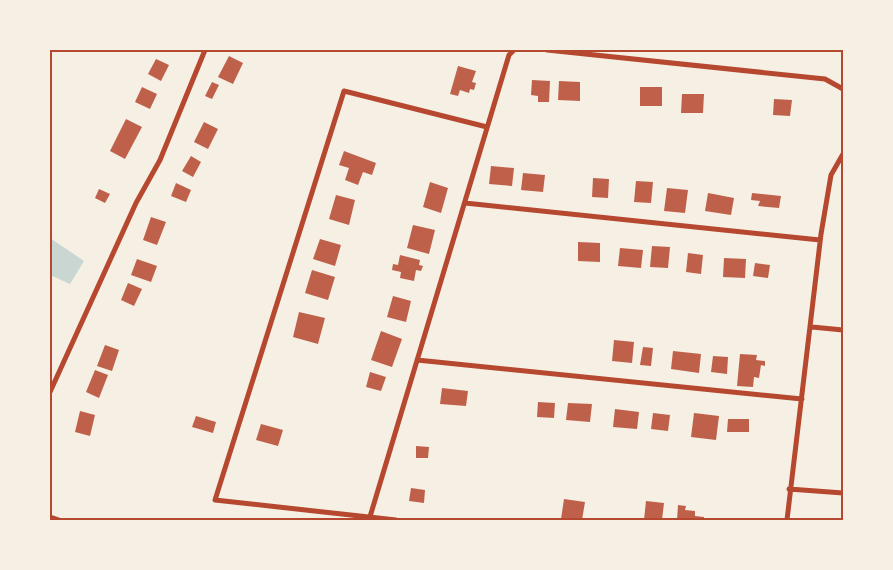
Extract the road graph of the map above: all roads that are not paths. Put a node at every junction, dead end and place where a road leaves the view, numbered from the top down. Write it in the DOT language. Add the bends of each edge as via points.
graph roads {
  1 [pos="205,50"];
  2 [pos="514,50"];
  3 [pos="547,50"];
  4 [pos="843,89"];
  5 [pos="488,127"];
  6 [pos="843,154"];
  7 [pos="840,165"];
  8 [pos="465,203"];
  9 [pos="820,240"];
  10 [pos="812,327"];
  11 [pos="843,330"];
  12 [pos="417,360"];
  13 [pos="50,392"];
  14 [pos="802,399"];
  15 [pos="789,489"];
  16 [pos="843,493"];
  17 [pos="50,517"];
  18 [pos="369,519"];
  19 [pos="60,520"];
  20 [pos="396,520"];
  21 [pos="787,520"];
  1 -- 13 [label="street" via="160,160 136,203"];
  2 -- 5 [label="street" via="509,55"];
  3 -- 4 [label="street" via="825,79"];
  5 -- 8 [label="street"];
  5 -- 18 [label="street" via="344,91 215,500"];
  6 -- 7 [label="street"];
  7 -- 9 [label="street" via="832,175"];
  8 -- 9 [label="street"];
  8 -- 12 [label="street"];
  9 -- 10 [label="street"];
  10 -- 11 [label="street"];
  10 -- 14 [label="street"];
  12 -- 14 [label="street"];
  12 -- 18 [label="street"];
  14 -- 15 [label="street"];
  15 -- 16 [label="street"];
  15 -- 21 [label="street"];
  17 -- 19 [label="street"];
  18 -- 20 [label="street"];
}
